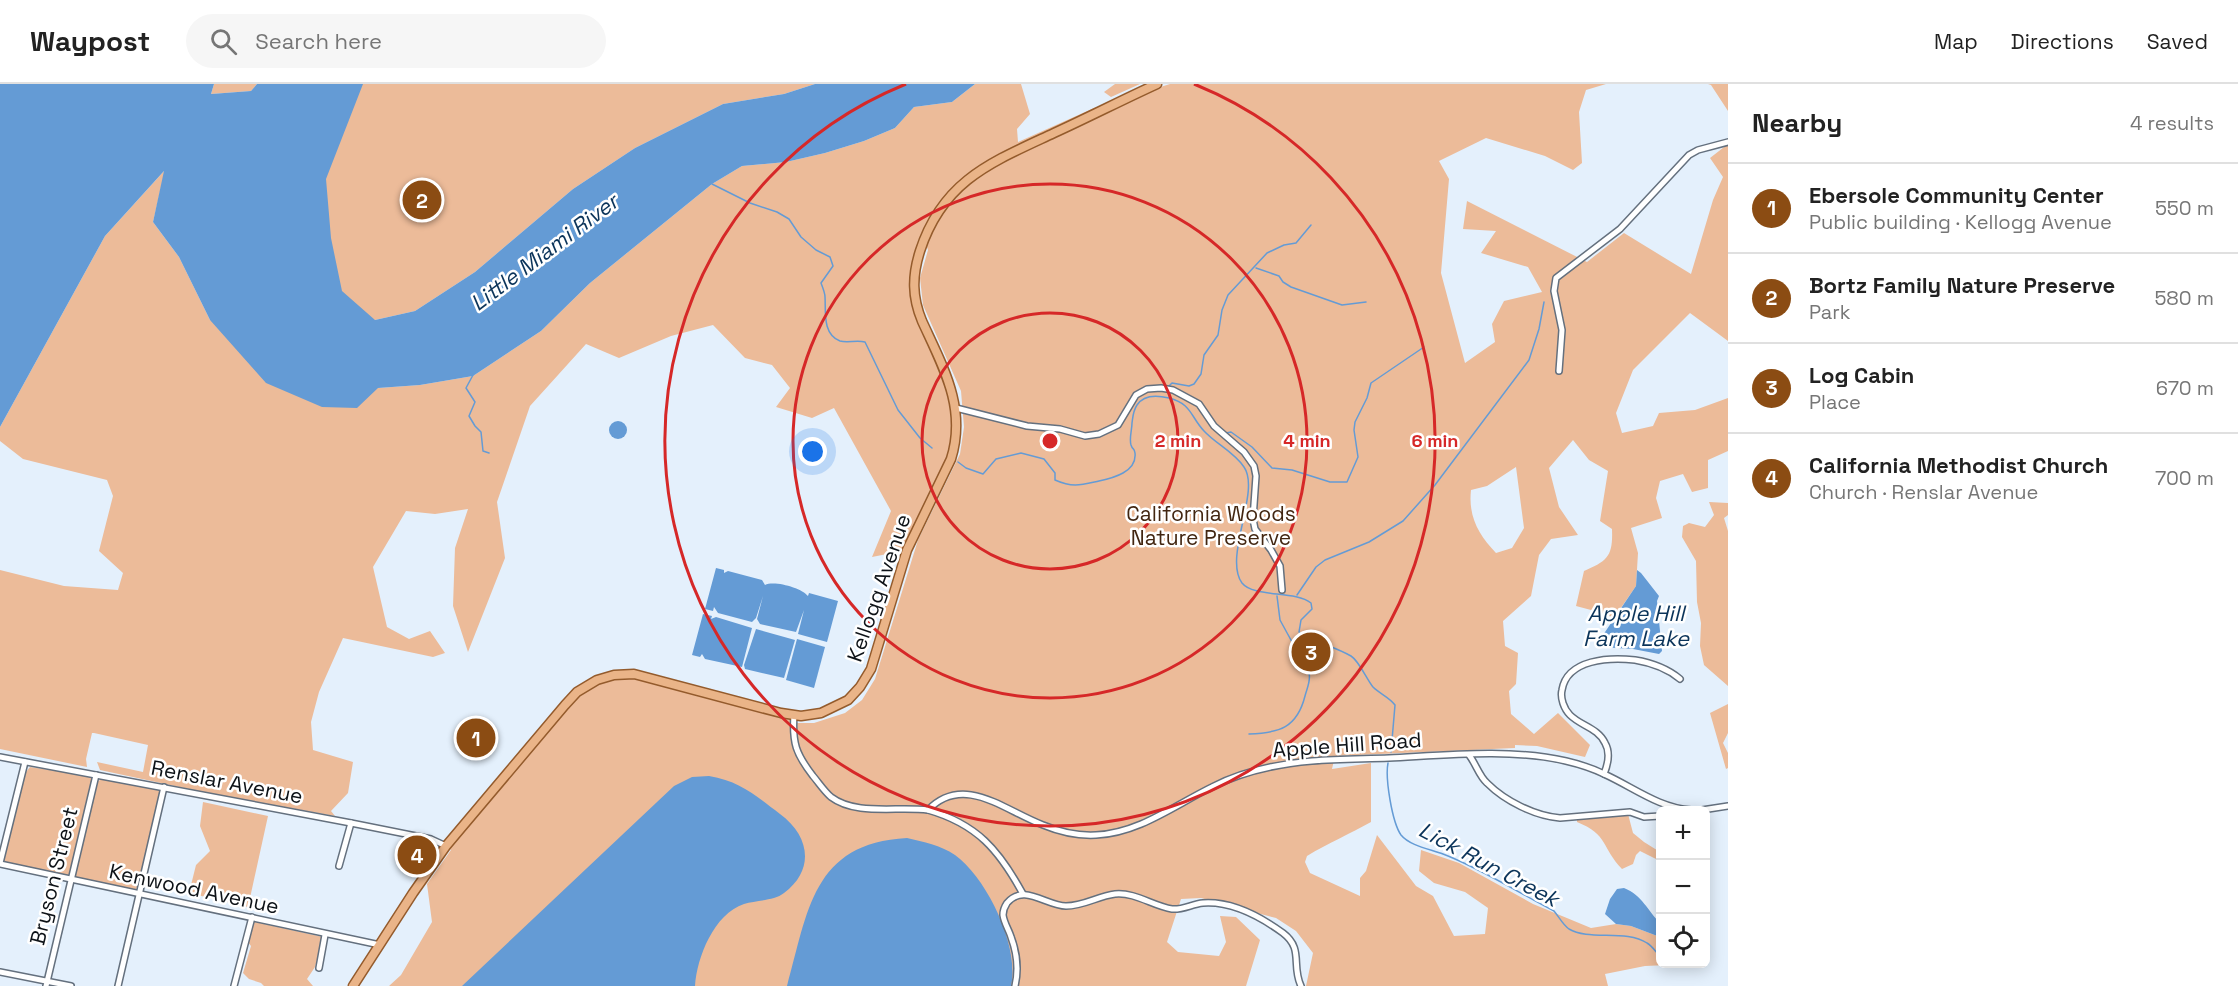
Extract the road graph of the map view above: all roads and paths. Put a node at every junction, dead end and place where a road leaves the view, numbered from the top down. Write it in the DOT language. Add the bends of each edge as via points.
graph roads {
  1 [pos="1156,84"];
  2 [pos="1728,142"];
  3 [pos="1558,371"];
  4 [pos="956,408"];
  5 [pos="1282,590"];
  6 [pos="1680,680"];
  7 [pos="794,715"];
  8 [pos="1469,755"];
  9 [pos="1484,755"];
  10 [pos="0,757"];
  11 [pos="25,762"];
  12 [pos="1478,767"];
  13 [pos="1604,774"];
  14 [pos="96,775"];
  15 [pos="164,787"];
  16 [pos="1671,806"];
  17 [pos="1728,806"];
  18 [pos="1710,809"];
  19 [pos="928,810"];
  20 [pos="1656,816"];
  21 [pos="351,823"];
  22 [pos="446,846"];
  23 [pos="0,864"];
  24 [pos="339,866"];
  25 [pos="71,879"];
  26 [pos="140,893"];
  27 [pos="1023,894"];
  28 [pos="252,917"];
  29 [pos="326,934"];
  30 [pos="381,945"];
  31 [pos="319,968"];
  32 [pos="0,972"];
  33 [pos="46,984"];
  34 [pos="72,986"];
  35 [pos="118,986"];
  36 [pos="234,986"];
  37 [pos="353,986"];
  38 [pos="1015,986"];
  39 [pos="1300,986"];
  1 -- 4 [label="main road, Kellogg Avenue" via="986,165 961,184 937,213 918,258 914,294"];
  2 -- 3 [label="street" via="1689,155 1620,229 1556,278 1553,286 1562,342"];
  4 -- 5 [label="street" via="1085,436 1118,425 1136,395 1147,389 1173,390 1198,404 1254,466 1253,519 1280,566"];
  4 -- 7 [label="main road, Kellogg Avenue" via="951,459 907,550 867,676 855,694 840,705 821,714"];
  6 -- 13 [label="street" via="1667,668 1627,659 1606,659 1570,672 1561,692 1563,703 1568,714 1604,740 1609,756"];
  7 -- 19 [label="street" via="796,750 831,797 858,808"];
  7 -- 22 [label="main road, Kellogg Avenue" via="644,676 607,676 584,687 565,705"];
  8 -- 9 [label="street, Apple Hill Road"];
  8 -- 12 [label="street"];
  8 -- 19 [label="street, Apple Hill Road" via="1268,766 1213,786 1131,828 1106,834 1057,831 981,797 965,794 940,799"];
  9 -- 12 [label="street"];
  9 -- 13 [label="street, Apple Hill Road" via="1550,758"];
  10 -- 11 [label="street, Renslar Avenue"];
  11 -- 14 [label="street, Renslar Avenue"];
  11 -- 23 [label="street"];
  12 -- 20 [label="street" via="1486,782 1498,792 1549,817 1630,812"];
  13 -- 16 [label="street, Apple Hill Road"];
  14 -- 15 [label="street, Renslar Avenue"];
  14 -- 25 [label="street, Bryson Street"];
  15 -- 21 [label="street, Renslar Avenue"];
  15 -- 26 [label="street"];
  17 -- 18 [label="street"];
  19 -- 27 [label="street" via="958,821 981,836 999,854"];
  21 -- 22 [label="street, Renslar Avenue"];
  21 -- 24 [label="street"];
  22 -- 30 [label="main road, Kellogg Avenue"];
  23 -- 25 [label="street, Kenwood Avenue"];
  25 -- 26 [label="street, Kenwood Avenue"];
  25 -- 33 [label="street, Bryson Street"];
  26 -- 28 [label="street, Kenwood Avenue"];
  26 -- 35 [label="street"];
  27 -- 38 [label="street" via="1010,900 1003,911 1017,961"];
  27 -- 39 [label="street" via="1061,906 1121,894 1170,909 1204,903 1240,909 1290,939 1298,954 1295,966"];
  28 -- 29 [label="street, Kenwood Avenue"];
  28 -- 36 [label="street"];
  29 -- 30 [label="street, Kenwood Avenue"];
  29 -- 31 [label="street"];
  30 -- 37 [label="main road, Kellogg Avenue"];
  32 -- 33 [label="street"];
  33 -- 34 [label="street"];
}
